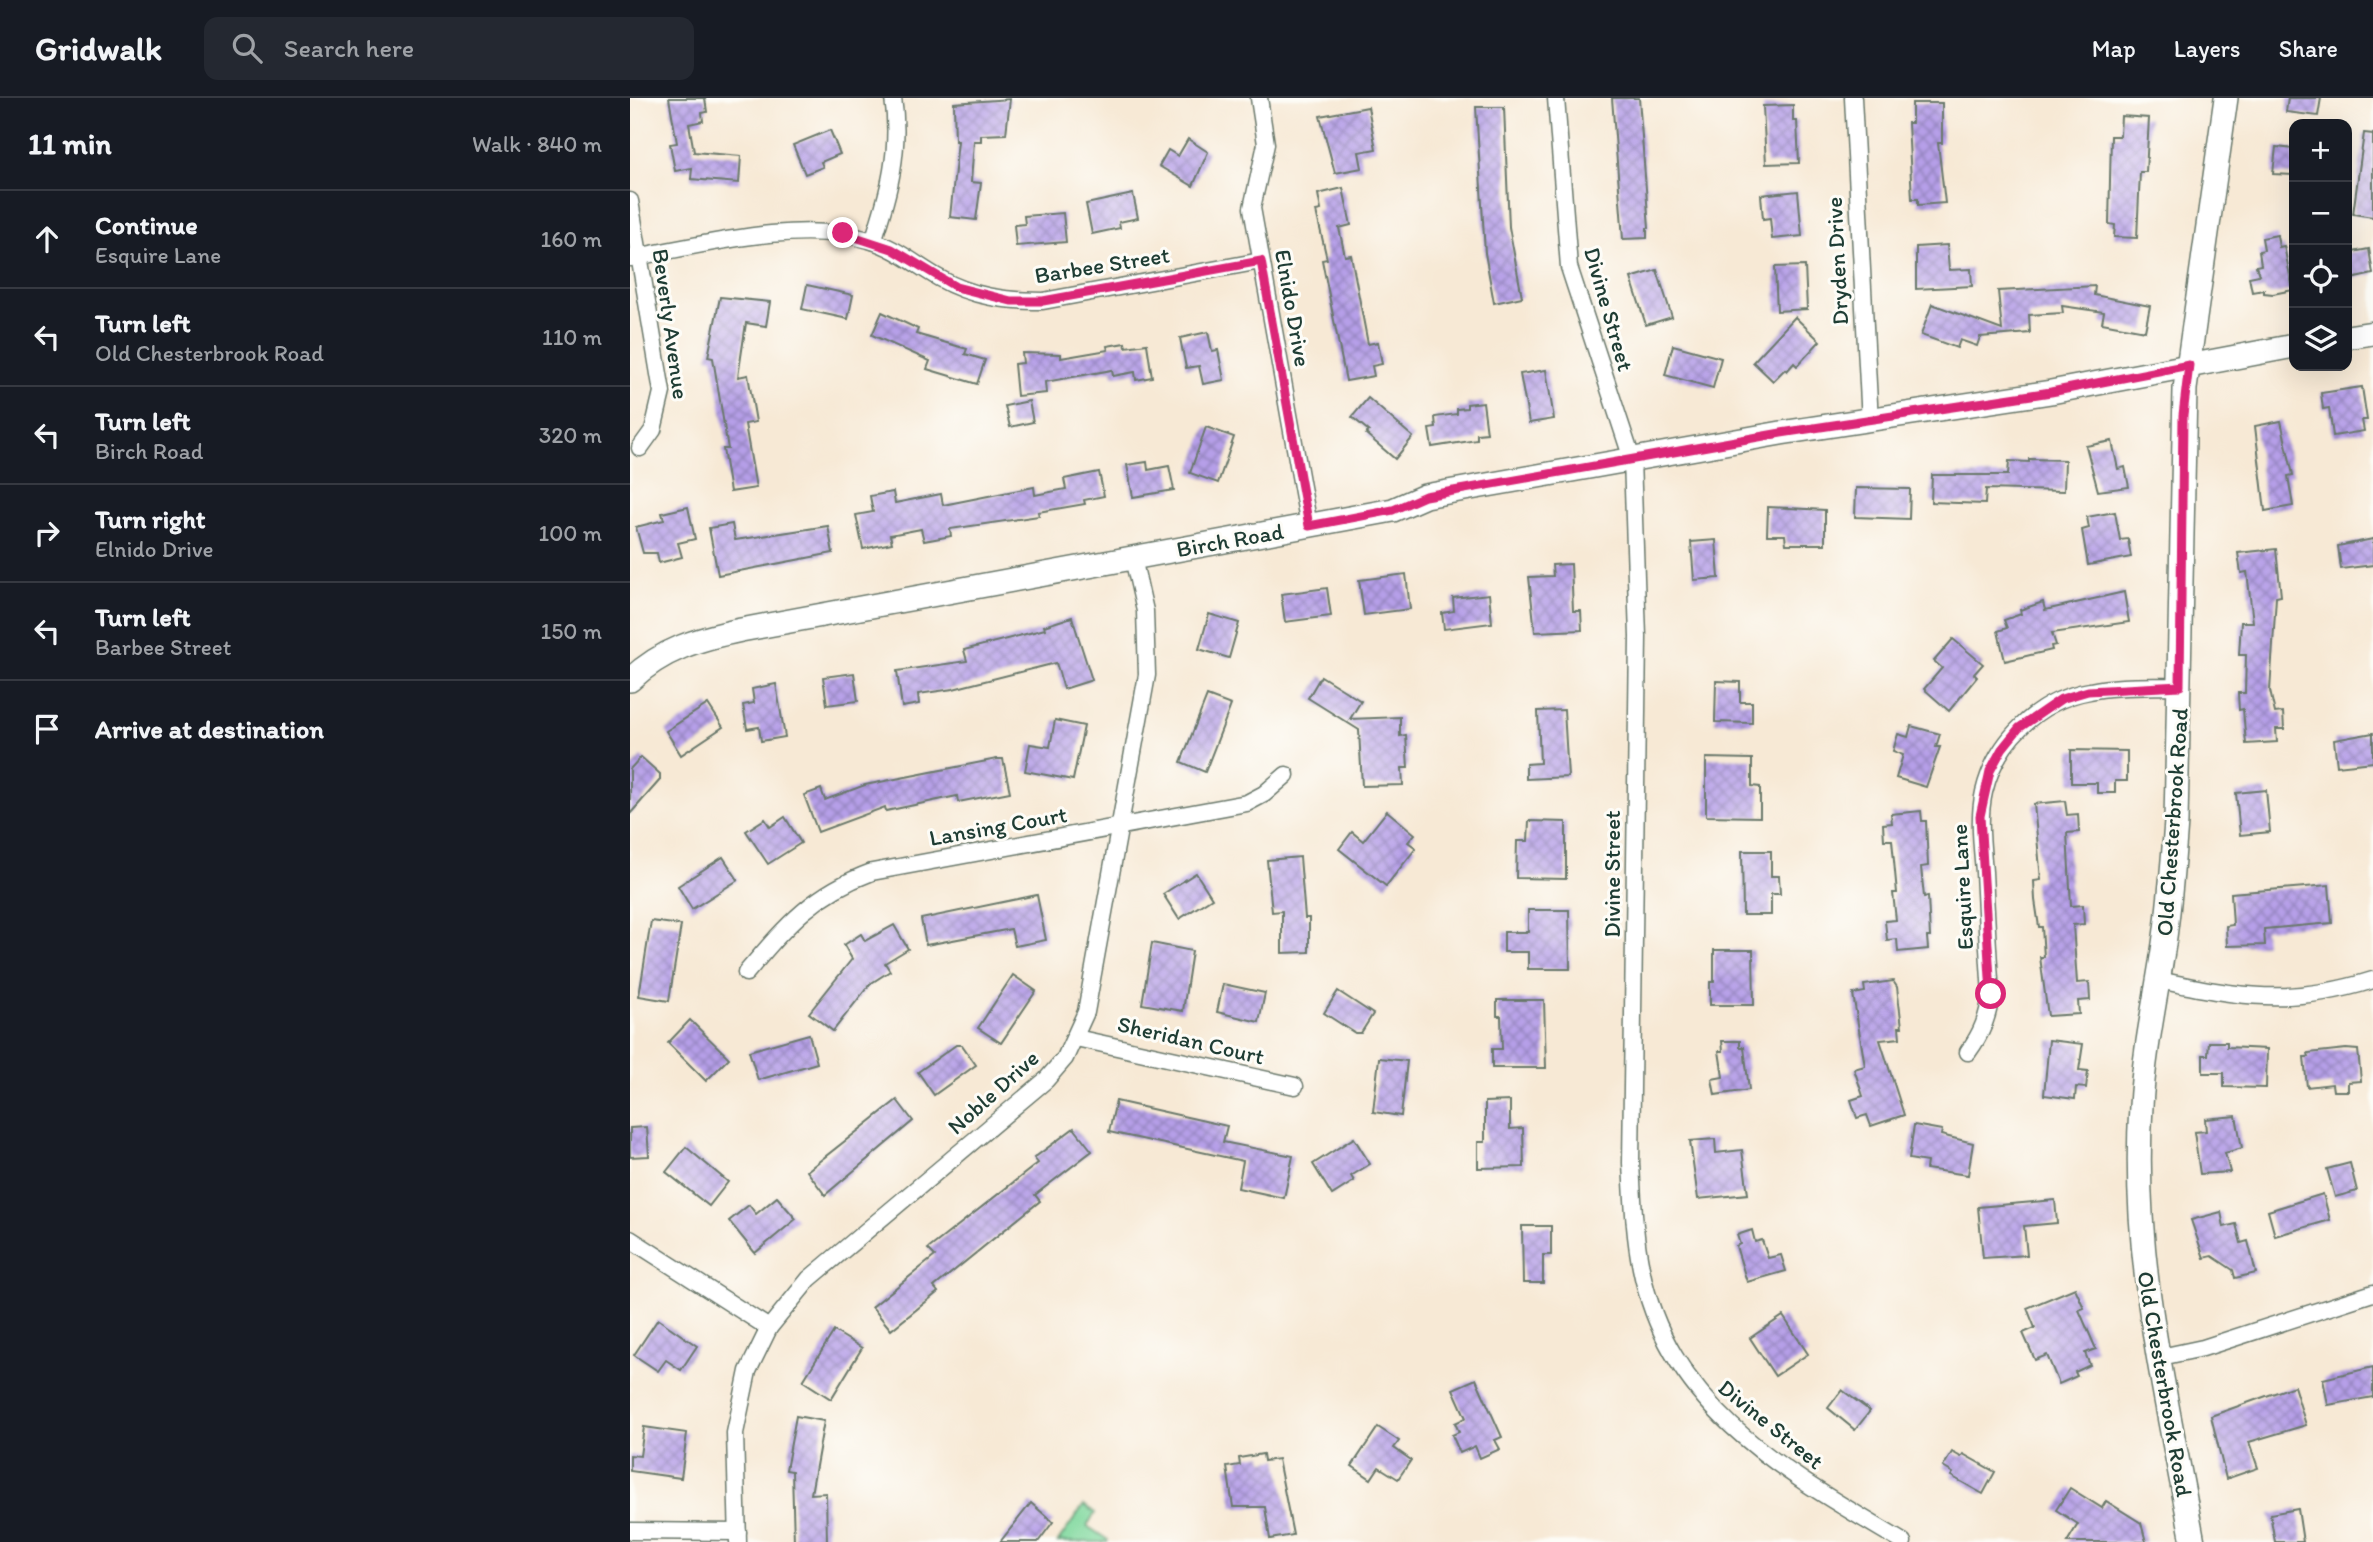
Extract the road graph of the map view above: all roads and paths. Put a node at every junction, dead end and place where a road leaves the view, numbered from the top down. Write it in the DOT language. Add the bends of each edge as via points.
graph roads {
  1 [pos="893,98"];
  2 [pos="1259,98"];
  3 [pos="1556,98"];
  4 [pos="1853,98"];
  5 [pos="2226,98"];
  6 [pos="630,201"];
  7 [pos="873,241"];
  8 [pos="635,257"];
  9 [pos="1261,261"];
  10 [pos="2373,333"];
  11 [pos="2352,336"];
  12 [pos="2289,347"];
  13 [pos="2189,365"];
  14 [pos="1870,422"];
  15 [pos="640,448"];
  16 [pos="1632,459"];
  17 [pos="1309,526"];
  18 [pos="1133,558"];
  19 [pos="630,680"];
  20 [pos="2180,686"];
  21 [pos="1286,775"];
  22 [pos="1120,827"];
  23 [pos="746,973"];
  24 [pos="2158,980"];
  25 [pos="2373,980"];
  26 [pos="1076,1038"];
  27 [pos="1968,1052"];
  28 [pos="1295,1086"];
  29 [pos="630,1239"];
  30 [pos="2373,1293"];
  31 [pos="769,1328"];
  32 [pos="2155,1358"];
  33 [pos="630,1531"];
  34 [pos="738,1537"];
  35 [pos="1903,1542"];
  36 [pos="2193,1542"];
  1 -- 7 [label="street" via="895,162"];
  2 -- 9 [label="street, Elnido Drive" via="1266,144 1252,208"];
  3 -- 16 [label="street, Divine Street" via="1569,267"];
  4 -- 14 [label="street, Dryden Drive"];
  5 -- 13 [label="street, Old Chesterbrook Road"];
  6 -- 8 [label="street, Beverly Avenue"];
  7 -- 8 [label="street, Barbee Street" via="813,230"];
  7 -- 9 [label="street, Barbee Street" via="956,287 1011,301 1043,301"];
  8 -- 15 [label="street, Beverly Avenue" via="662,392 653,430"];
  9 -- 17 [label="street, Elnido Drive"];
  10 -- 11 [label="street"];
  12 -- 13 [label="street, Birch Road"];
  13 -- 14 [label="street, Birch Road"];
  13 -- 20 [label="street, Old Chesterbrook Road" via="2183,415"];
  14 -- 16 [label="street, Birch Road"];
  16 -- 17 [label="street, Birch Road" via="1425,496 1393,510"];
  16 -- 35 [label="street, Divine Street" via="1638,637 1631,1163 1641,1270 1669,1349 1721,1417 1812,1487"];
  17 -- 18 [label="street, Birch Road"];
  18 -- 19 [label="street, Birch Road" via="696,640 669,651"];
  18 -- 22 [label="street, Noble Drive" via="1145,611 1147,676"];
  20 -- 24 [label="street, Old Chesterbrook Road" via="2175,846"];
  20 -- 27 [label="street, Esquire Lane" via="2100,689 2061,699 2019,728 2002,749 1990,771 1980,816 1991,994 1988,1015"];
  21 -- 22 [label="street, Lansing Court" via="1247,803"];
  22 -- 23 [label="street, Lansing Court" via="872,872 844,882 796,915"];
  22 -- 26 [label="street, Noble Drive" via="1086,1012"];
  24 -- 25 [label="street" via="2261,998 2294,998"];
  24 -- 32 [label="street, Old Chesterbrook Road" via="2147,1043 2139,1167 2145,1284"];
  26 -- 28 [label="street, Sheridan Court"];
  26 -- 31 [label="street, Noble Drive" via="1046,1080 810,1279"];
  29 -- 31 [label="street"];
  30 -- 32 [label="street" via="2203,1348"];
  31 -- 34 [label="street, Noble Drive" via="748,1371 735,1433"];
  32 -- 36 [label="street, Old Chesterbrook Road"];
  33 -- 34 [label="street"];
}
